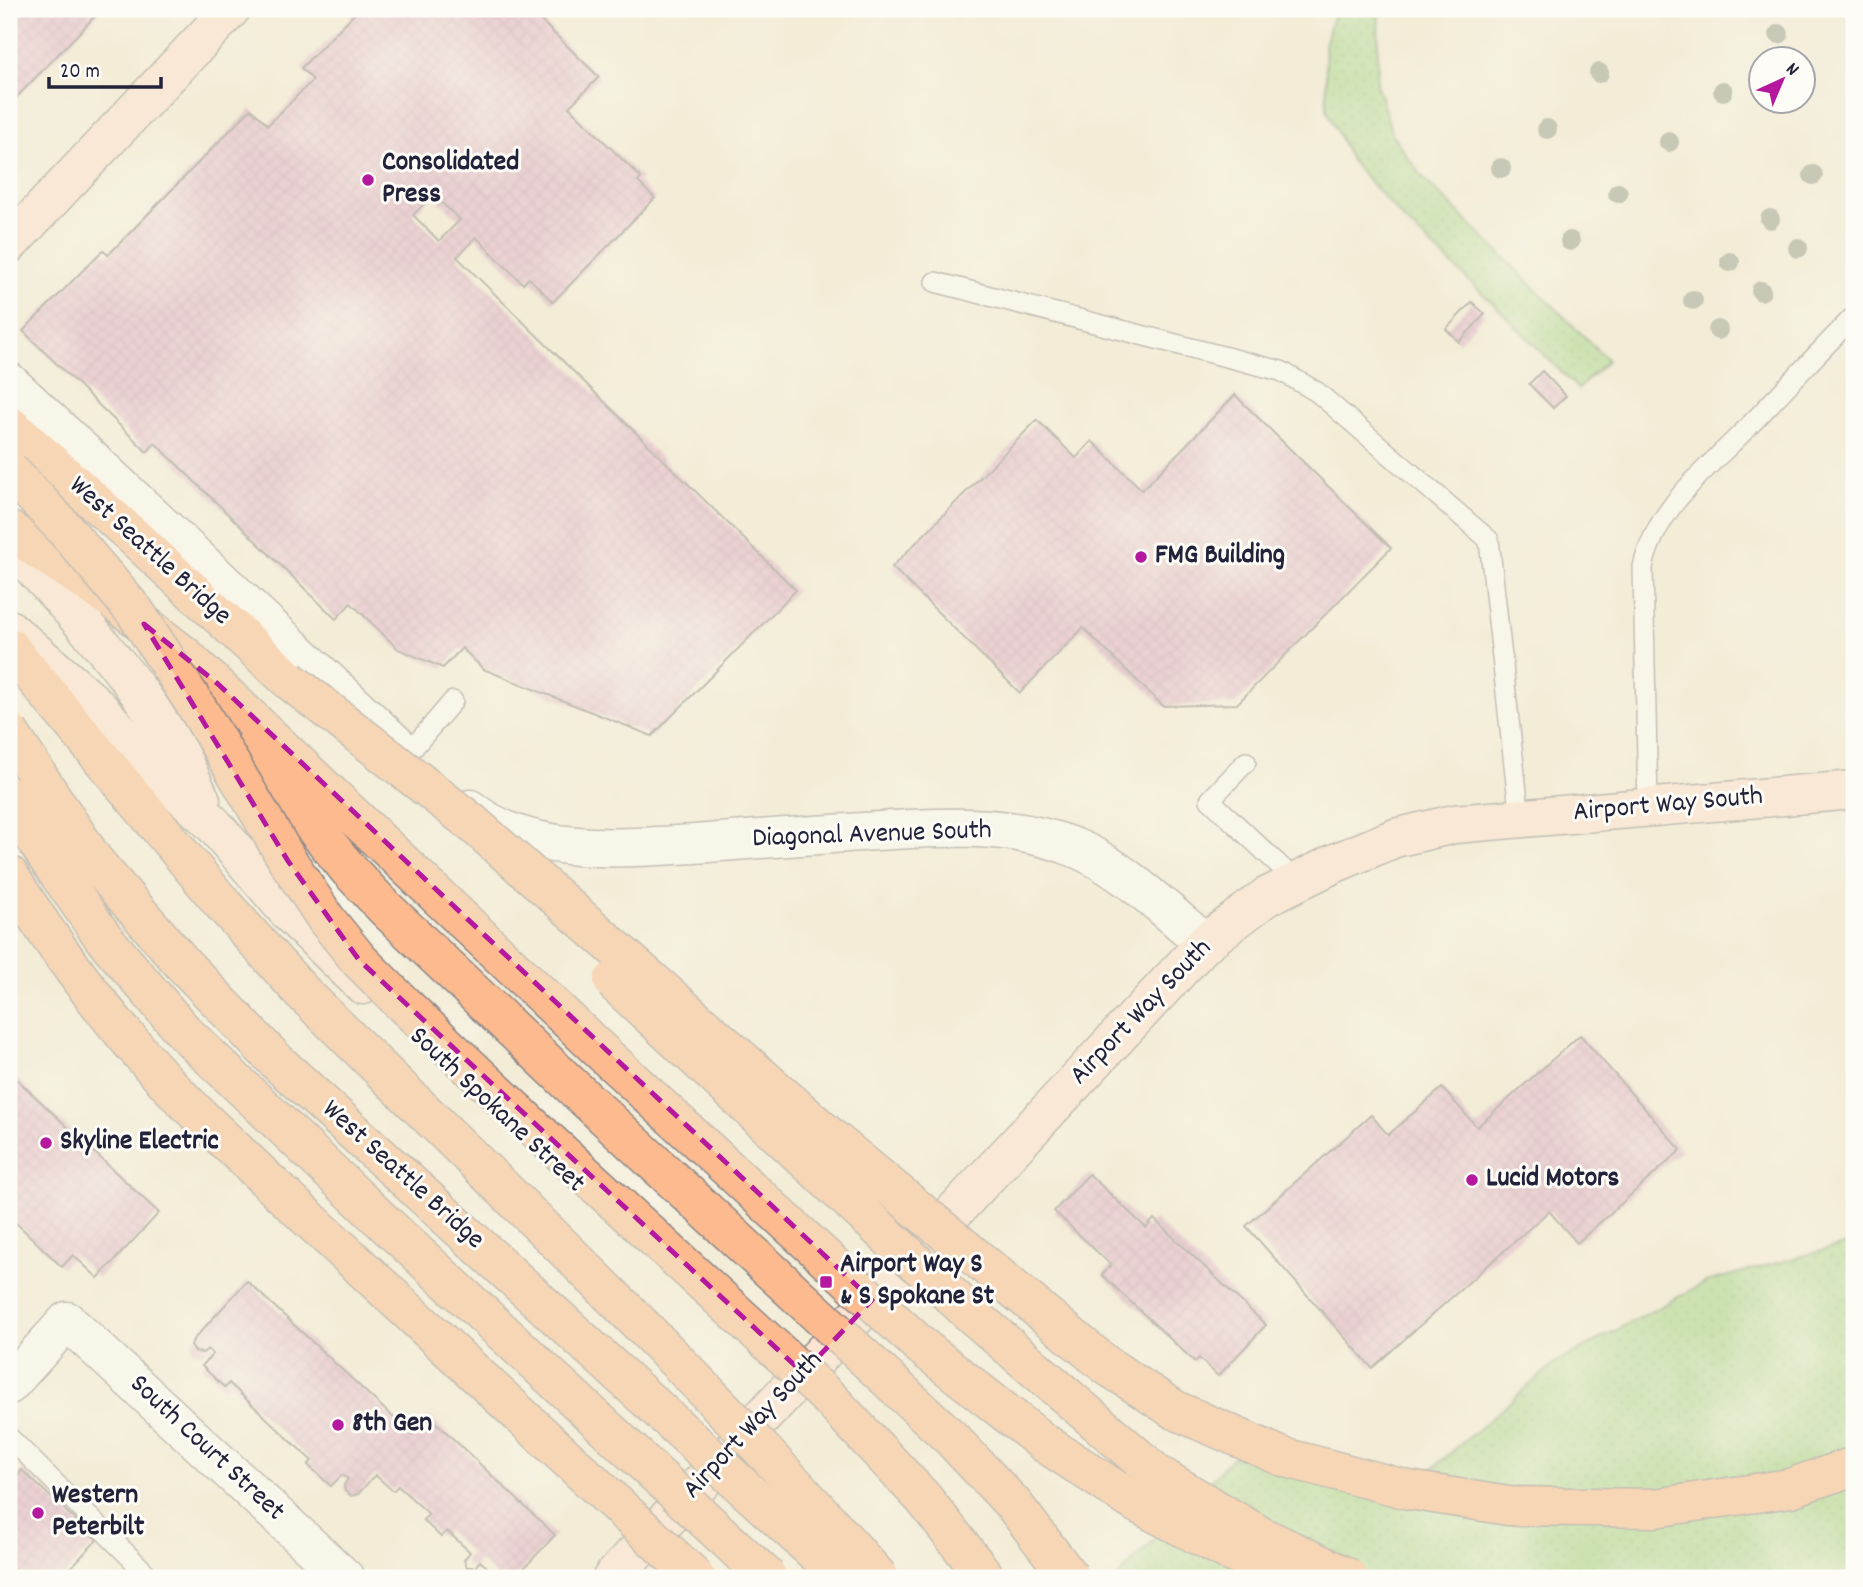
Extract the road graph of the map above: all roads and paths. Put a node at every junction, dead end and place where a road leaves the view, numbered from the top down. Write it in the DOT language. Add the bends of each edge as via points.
graph roads {
  1 [pos="231,9"];
  2 [pos="9,244"];
  3 [pos="934,282"];
  4 [pos="1854,316"];
  5 [pos="9,382"];
  6 [pos="9,425"];
  7 [pos="9,470"];
  8 [pos="9,530"];
  9 [pos="9,542"];
  10 [pos="9,629"];
  11 [pos="9,647"];
  12 [pos="289,680"];
  13 [pos="218,684"];
  14 [pos="453,701"];
  15 [pos="9,732"];
  16 [pos="407,755"];
  17 [pos="1246,762"];
  18 [pos="1854,790"];
  19 [pos="9,796"];
  20 [pos="1648,808"];
  21 [pos="1520,818"];
  22 [pos="213,824"];
  23 [pos="9,875"];
  24 [pos="1296,881"];
  25 [pos="1205,943"];
  26 [pos="9,1385"];
  27 [pos="790,1388"];
  28 [pos="9,1437"];
  29 [pos="1854,1466"];
  30 [pos="151,1578"];
  31 [pos="345,1578"];
  32 [pos="612,1578"];
  33 [pos="696,1578"];
  34 [pos="768,1578"];
  35 [pos="843,1578"];
  36 [pos="879,1578"];
  37 [pos="986,1578"];
  38 [pos="1070,1578"];
  39 [pos="1282,1578"];
  40 [pos="1349,1578"];
  1 -- 2 [label="main road"];
  3 -- 21 [label="lane" via="1281,371 1317,392 1489,540"];
  4 -- 20 [label="lane" via="1683,490 1649,543 1643,567"];
  5 -- 16 [label="street"];
  6 -- 12 [label="highway, West Seattle Bridge"];
  7 -- 37 [label="highway, bridge" via="92,558 148,629 288,861 359,960 532,1126 830,1398 924,1499"];
  8 -- 13 [label="highway" via="113,600"];
  9 -- 22 [label="main road, South Spokane Street" via="88,629 155,718 180,756"];
  10 -- 22 [label="main road, South Spokane Street" via="94,703"];
  11 -- 36 [label="highway, bridge" via="300,990 663,1348"];
  12 -- 29 [label="highway, bridge" via="471,822 830,1137 1096,1356 1175,1410 1283,1457 1409,1490 1508,1506 1654,1508 1790,1488"];
  12 -- 40 [label="highway, bridge" via="968,1312 1157,1474 1261,1536"];
  13 -- 38 [label="highway, bridge" via="304,815 386,909 950,1437 1014,1506"];
  13 -- 39 [label="highway, bridge" via="610,1059 920,1345 1043,1442 1136,1503"];
  14 -- 16 [label="lane"];
  15 -- 35 [label="highway, West Seattle Bridge, bridge" via="94,861 183,964 277,1062"];
  16 -- 25 [label="street, Diagonal Avenue South" via="476,814 507,833 555,843 620,849 905,829 1025,833 1074,847 1113,870"];
  17 -- 24 [label="lane" via="1210,800"];
  18 -- 20 [label="main road, Airport Way South"];
  19 -- 34 [label="highway, bridge" via="80,907 184,1032"];
  20 -- 21 [label="main road, Airport Way South"];
  21 -- 24 [label="main road, Airport Way South" via="1454,824 1395,838"];
  22 -- 27 [label="main road, South Spokane Street" via="335,959"];
  23 -- 33 [label="highway, bridge" via="72,968 171,1087"];
  24 -- 25 [label="main road, Airport Way South" via="1266,897"];
  25 -- 27 [label="main road, Airport Way South"];
  26 -- 31 [label="street, South Court Street" via="67,1321"];
  27 -- 32 [label="main road, Airport Way South"];
  28 -- 30 [label="lane"];
}
